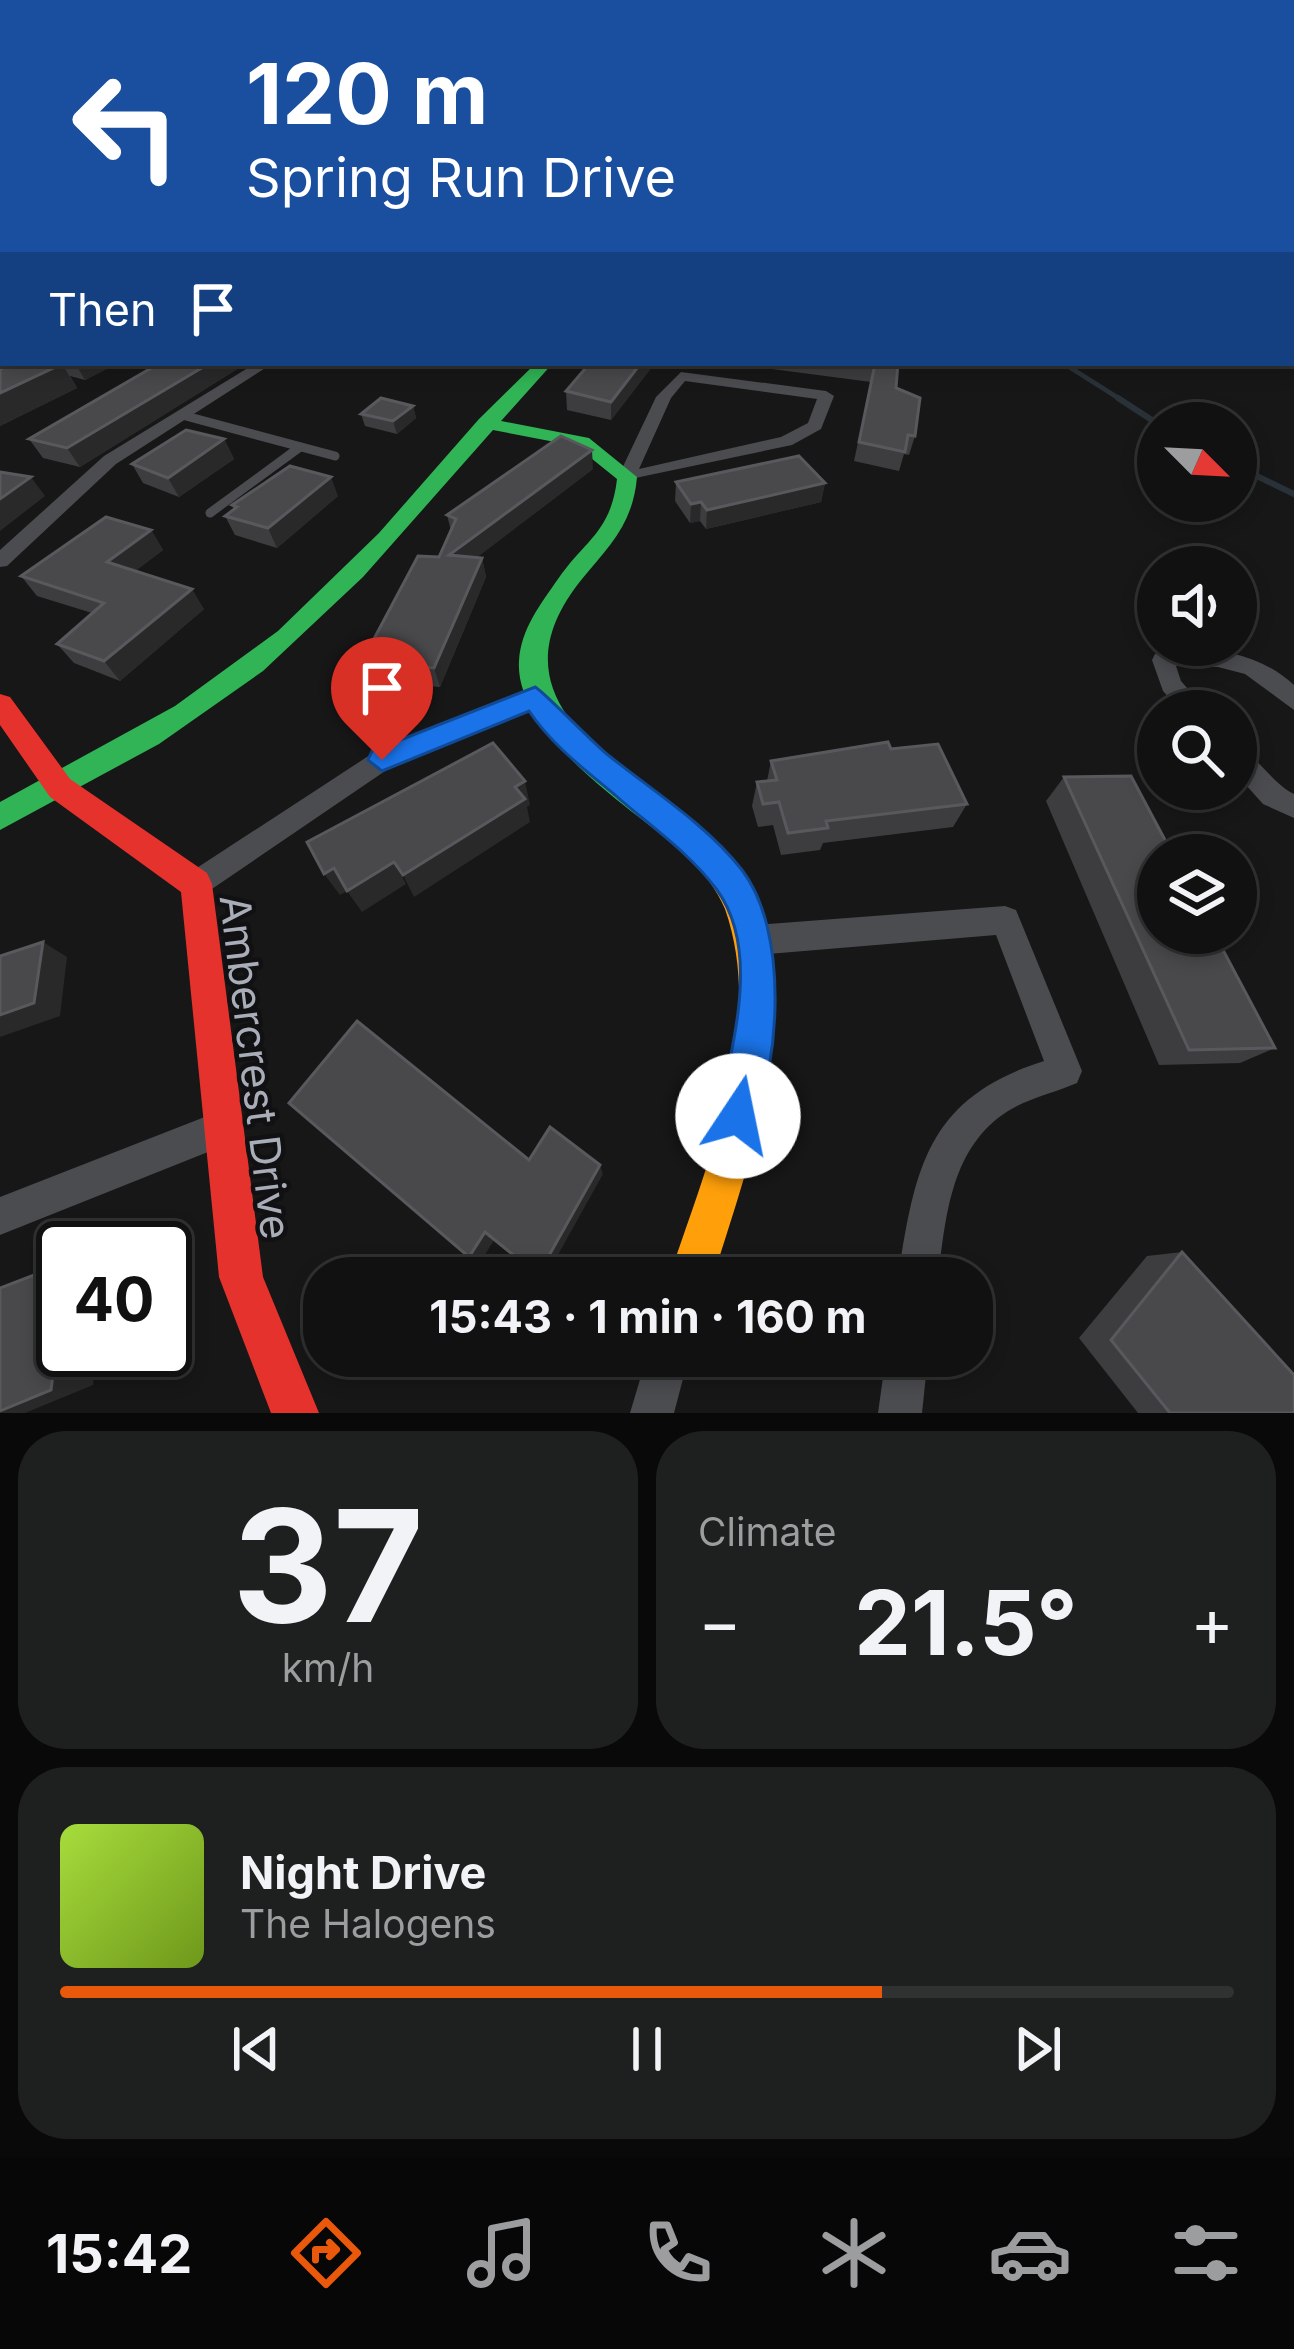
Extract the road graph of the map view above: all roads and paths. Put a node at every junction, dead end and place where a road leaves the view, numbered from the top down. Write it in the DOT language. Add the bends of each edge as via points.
graph roads {
  1 [pos="261,366"];
  2 [pos="542,366"];
  3 [pos="182,416"];
  4 [pos="485,424"];
  5 [pos="300,447"];
  6 [pos="334,456"];
  7 [pos="627,477"];
  8 [pos="209,513"];
  9 [pos="0,561"];
  10 [pos="1176,690"];
  11 [pos="535,698"];
  12 [pos="1294,701"];
  13 [pos="0,704"];
  14 [pos="1257,780"];
  15 [pos="60,788"];
  16 [pos="1294,807"];
  17 [pos="0,818"];
  18 [pos="196,884"];
  19 [pos="755,940"];
  20 [pos="220,1129"];
  21 [pos="0,1216"];
  22 [pos="697,1257"];
  23 [pos="921,1257"];
  24 [pos="662,1377"];
  25 [pos="904,1377"];
  26 [pos="295,1413"];
  27 [pos="652,1413"];
  28 [pos="900,1413"];
  1 -- 3 [label="street"];
  2 -- 4 [label="street"];
  3 -- 5 [label="lane"];
  3 -- 9 [label="street" via="86,479"];
  4 -- 7 [label="street" via="582,442"];
  4 -- 15 [label="street" via="286,638 207,698"];
  5 -- 6 [label="lane"];
  5 -- 8 [label="lane"];
  7 -- 7 [label="street" via="785,441 815,426 826,396 681,376"];
  7 -- 11 [label="street" via="625,516 543,613 530,640"];
  10 -- 12 [label="street" via="1163,660 1183,656 1279,678"];
  11 -- 18 [label="street" via="382,760"];
  11 -- 19 [label="street" via="557,730 733,884"];
  13 -- 15 [label="street, Ambercrest Drive"];
  14 -- 16 [label="street"];
  15 -- 17 [label="street"];
  15 -- 18 [label="street, Ambercrest Drive"];
  18 -- 20 [label="street, Ambercrest Drive"];
  19 -- 22 [label="street" via="755,1023"];
  19 -- 23 [label="street" via="1005,920 1065,1071 989,1098 945,1152"];
  20 -- 21 [label="street"];
  20 -- 26 [label="street, Ambercrest Drive" via="241,1276"];
  24 -- 27 [label="street"];
  25 -- 28 [label="street"];
}
